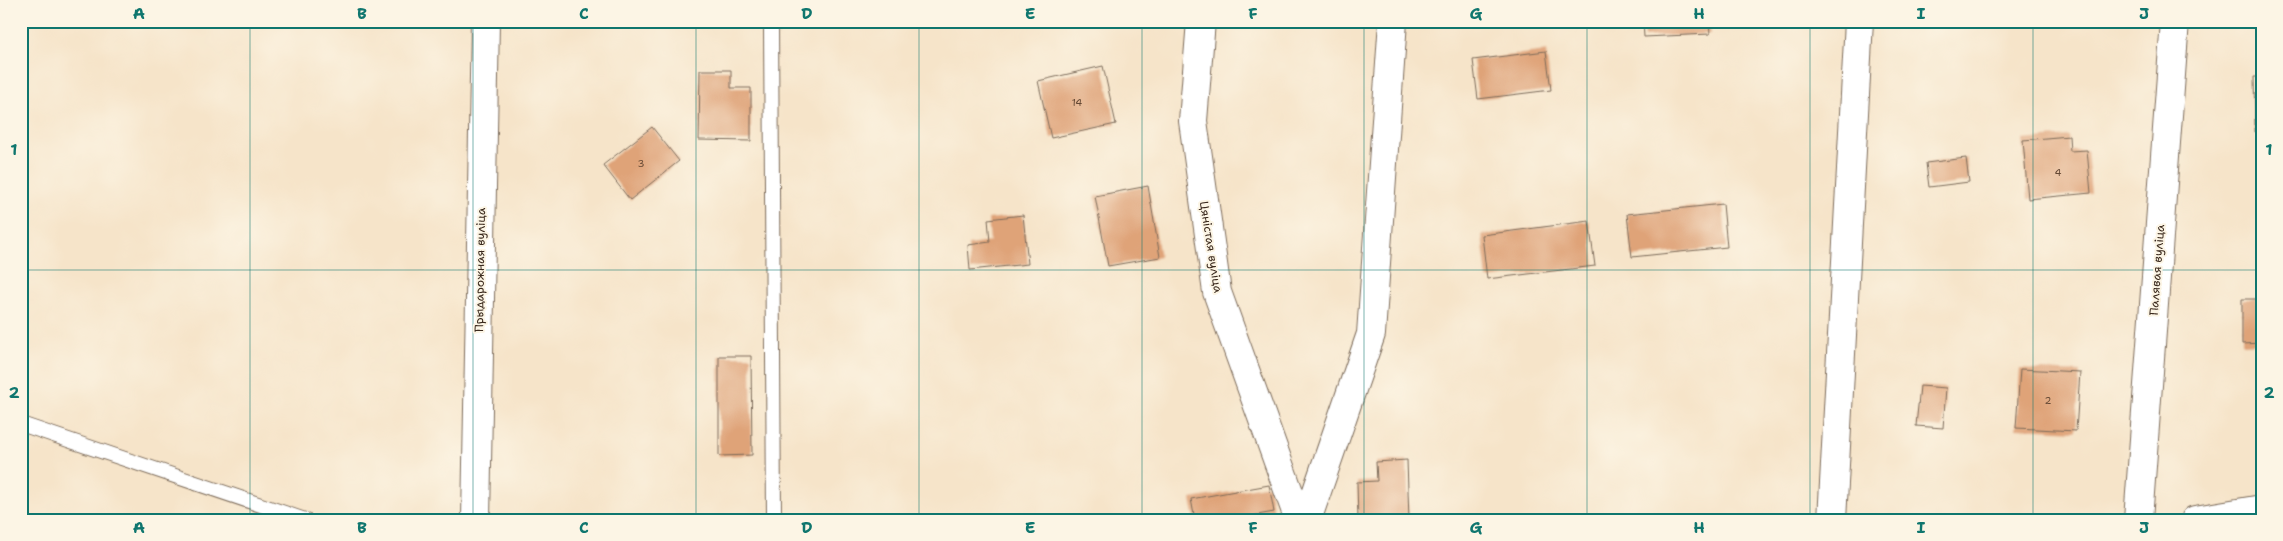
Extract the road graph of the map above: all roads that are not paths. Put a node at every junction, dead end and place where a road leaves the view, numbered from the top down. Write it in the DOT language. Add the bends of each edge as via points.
graph roads {
  1 [pos="485,21"];
  2 [pos="771,21"];
  3 [pos="1201,21"];
  4 [pos="1393,21"];
  5 [pos="1859,21"];
  6 [pos="2175,21"];
  7 [pos="21,424"];
  8 [pos="2262,509"];
  9 [pos="305,520"];
  10 [pos="476,520"];
  11 [pos="774,520"];
  12 [pos="1299,520"];
  13 [pos="1307,520"];
  14 [pos="1832,520"];
  15 [pos="2138,520"];
  16 [pos="2195,520"];
  1 -- 10 [label="street, Прыдарожная вуліца"];
  2 -- 11 [label="lane"];
  3 -- 12 [label="street, Цяністая вуліца" via="1193,121 1217,292"];
  4 -- 13 [label="street" via="1370,334"];
  5 -- 14 [label="street"];
  6 -- 15 [label="street, Палявая вуліца"];
  7 -- 9 [label="lane"];
  8 -- 16 [label="street"];
}
